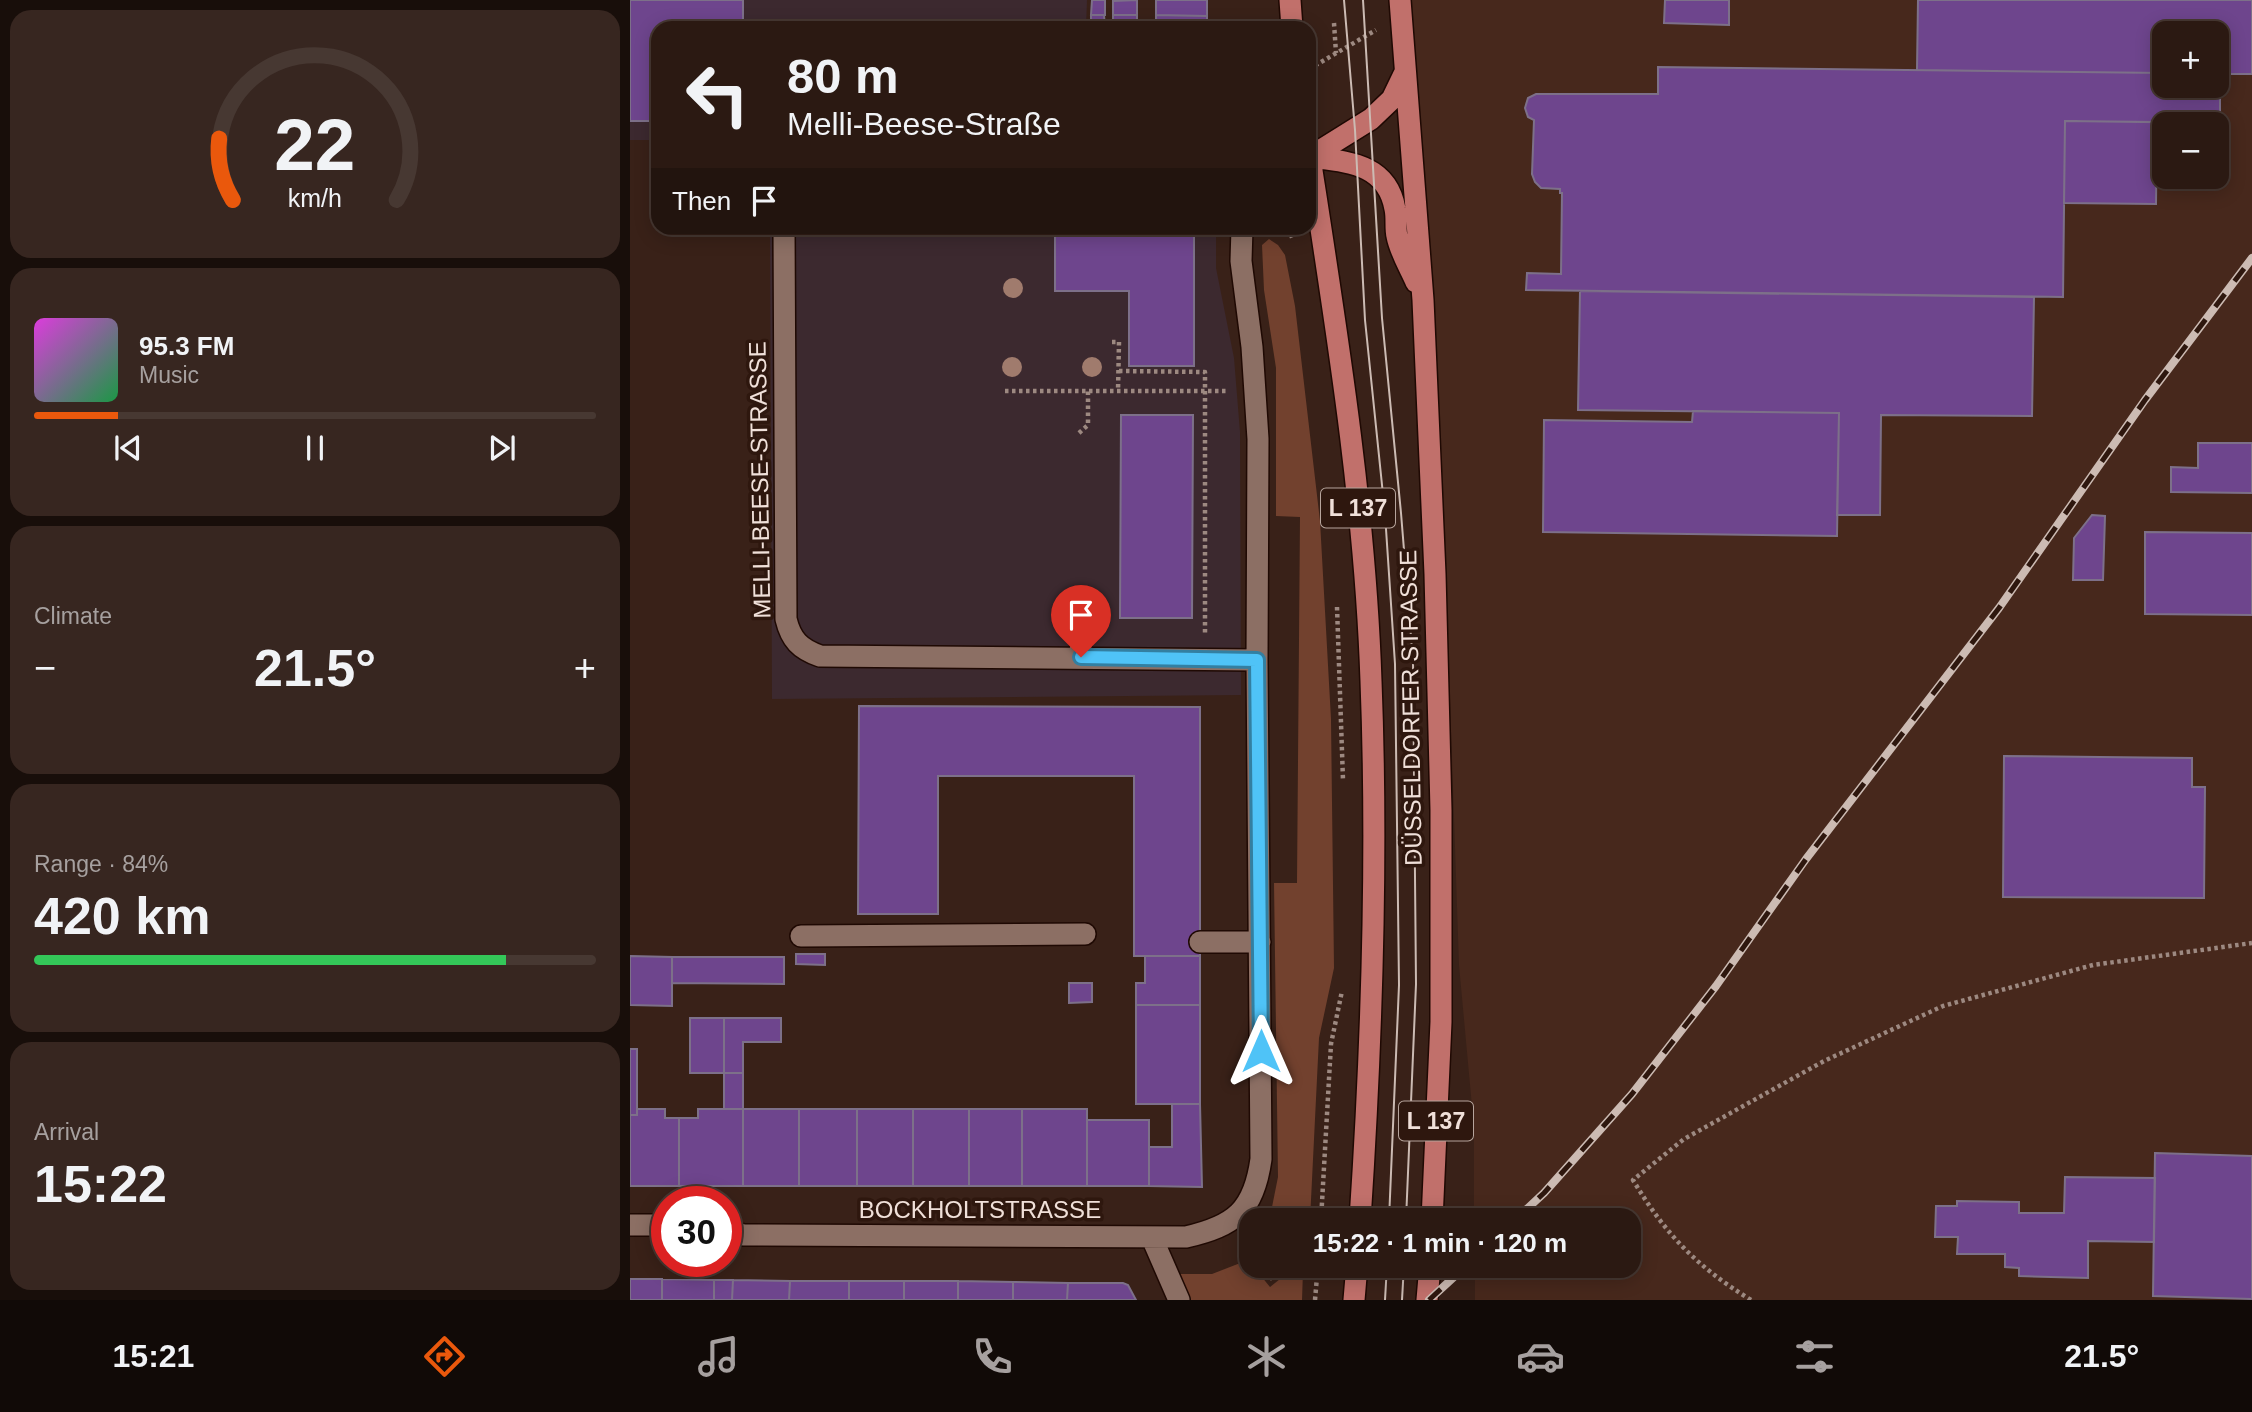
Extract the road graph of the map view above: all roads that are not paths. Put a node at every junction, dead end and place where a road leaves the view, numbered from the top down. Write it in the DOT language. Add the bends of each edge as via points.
graph roads {
  1 [pos="1290,0"];
  2 [pos="1400,8"];
  3 [pos="1292,21"];
  4 [pos="1406,70"];
  5 [pos="1316,154"];
  6 [pos="1316,159"];
  7 [pos="1316,199"];
  8 [pos="785,235"];
  9 [pos="1242,235"];
  10 [pos="1423,300"];
  11 [pos="1080,618"];
  12 [pos="1081,657"];
  13 [pos="1257,660"];
  14 [pos="1085,934"];
  15 [pos="801,936"];
  16 [pos="1200,942"];
  17 [pos="1260,942"];
  18 [pos="1361,1208"];
  19 [pos="1433,1208"];
  20 [pos="630,1224"];
  21 [pos="651,1225"];
  22 [pos="742,1235"];
  23 [pos="1152,1238"];
  24 [pos="1356,1278"];
  25 [pos="1429,1278"];
  26 [pos="1179,1300"];
  27 [pos="1354,1300"];
  28 [pos="1427,1300"];
  1 -- 3 [label="main road"];
  2 -- 4 [label="main road, L 137"];
  4 -- 5 [label="main road" via="1392,99 1371,119"];
  4 -- 10 [label="main road, DÜSSELDORFER STRASSE / L 137"];
  6 -- 10 [label="main road" via="1356,163 1374,172 1388,188 1397,237"];
  7 -- 18 [label="main road, DÜSSELDORFER STRASSE / L 137" via="1353,448 1371,680 1371,1042"];
  8 -- 12 [label="street, MELLI-BEESE-STRASSE" via="786,619 796,643 820,656"];
  9 -- 13 [label="street" via="1258,439"];
  10 -- 19 [label="main road, DÜSSELDORFER STRASSE / L 137" via="1441,810 1441,1023"];
  11 -- 12 [label="street"];
  12 -- 13 [label="street, MELLI-BEESE-STRASSE"];
  13 -- 17 [label="street"];
  14 -- 15 [label="street"];
  16 -- 17 [label="street"];
  17 -- 23 [label="street, BOCKHOLTSTRASSE" via="1258,1182 1249,1203 1209,1232"];
  20 -- 21 [label="street"];
  22 -- 23 [label="street, BOCKHOLTSTRASSE"];
  23 -- 26 [label="street"];
  24 -- 27 [label="main road"];
  25 -- 28 [label="main road"];
}
